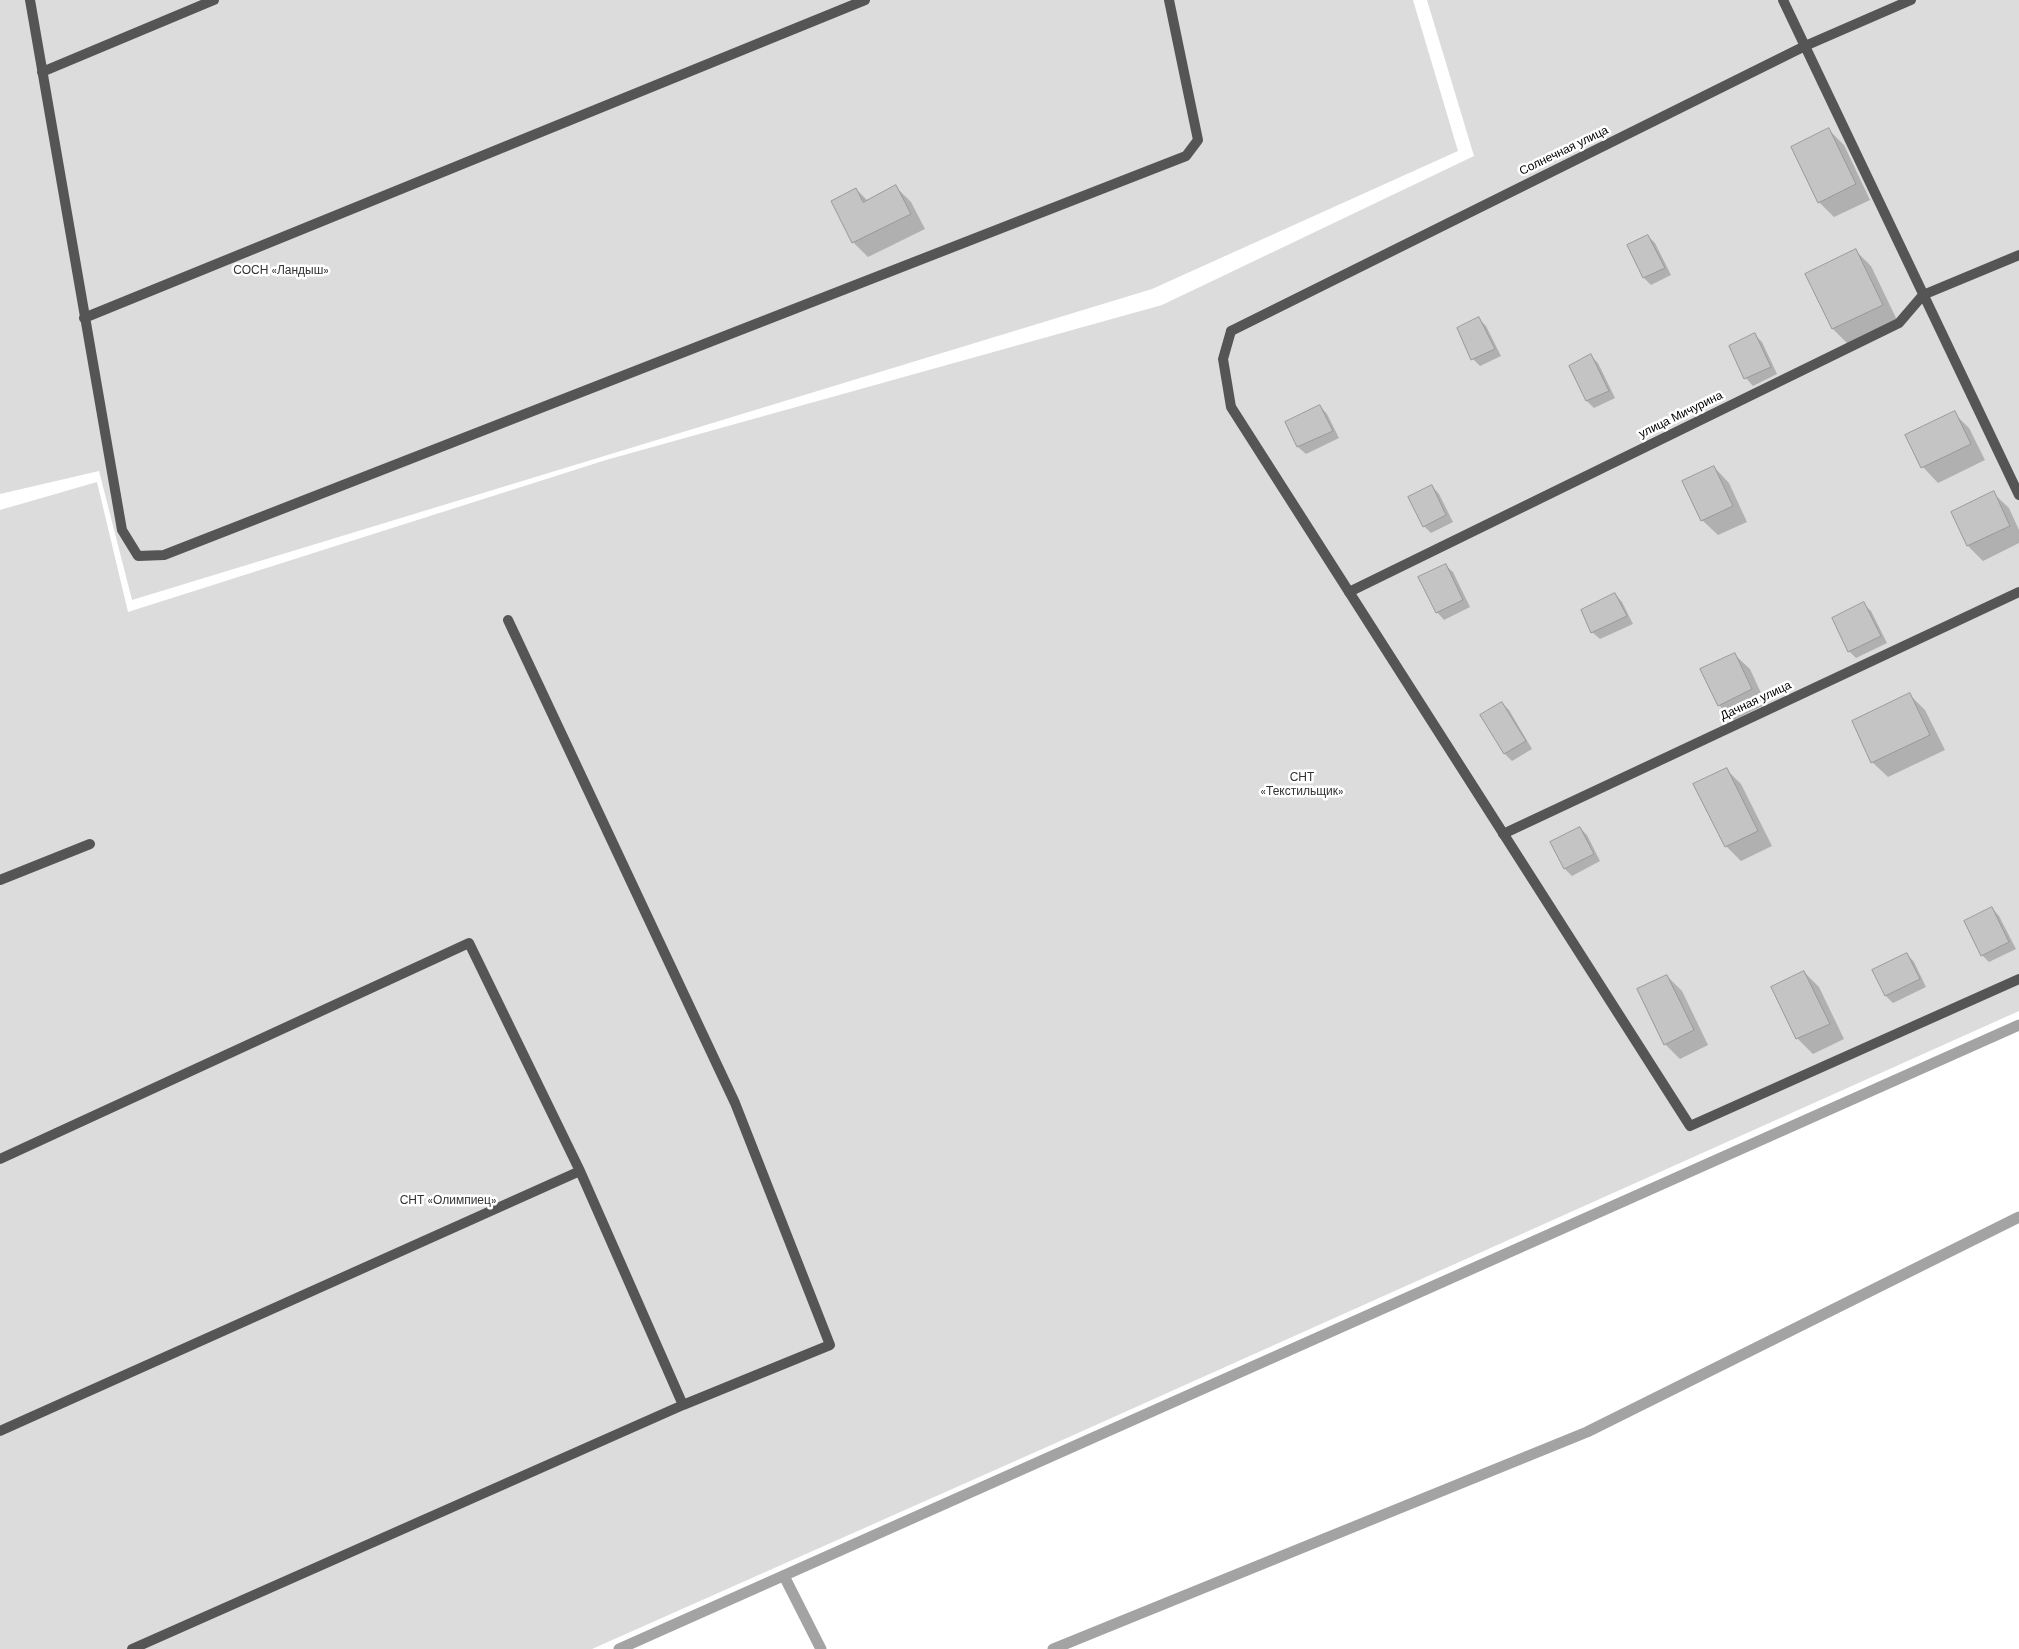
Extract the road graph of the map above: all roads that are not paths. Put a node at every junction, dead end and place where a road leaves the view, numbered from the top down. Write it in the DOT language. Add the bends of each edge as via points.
graph roads {
  1 [pos="30,0"];
  2 [pos="214,0"];
  3 [pos="865,0"];
  4 [pos="1169,0"];
  5 [pos="1783,0"];
  6 [pos="1911,0"];
  7 [pos="1805,46"];
  8 [pos="42,72"];
  9 [pos="2019,255"];
  10 [pos="1924,295"];
  11 [pos="84,318"];
  12 [pos="2019,496"];
  13 [pos="1349,592"];
  14 [pos="2019,592"];
  15 [pos="508,620"];
  16 [pos="1503,834"];
  17 [pos="90,844"];
  18 [pos="0,880"];
  19 [pos="2019,979"];
  20 [pos="0,1159"];
  21 [pos="580,1171"];
  22 [pos="683,1405"];
  23 [pos="0,1431"];
  24 [pos="132,1649"];
  1 -- 8 [label="street"];
  2 -- 8 [label="street"];
  3 -- 11 [label="street"];
  4 -- 11 [label="street" via="1198,140 1186,156 164,555 138,556 122,530"];
  5 -- 7 [label="street"];
  6 -- 7 [label="street, Солнечная улица"];
  7 -- 10 [label="street"];
  7 -- 13 [label="street, Солнечная улица" via="1231,331 1223,359 1231,407"];
  8 -- 11 [label="street"];
  9 -- 10 [label="street, улица Мичурина"];
  10 -- 12 [label="street"];
  10 -- 13 [label="street, улица Мичурина" via="1899,323"];
  13 -- 16 [label="street"];
  14 -- 16 [label="street, Дачная улица"];
  15 -- 22 [label="street" via="735,1103 830,1345"];
  16 -- 19 [label="street" via="1690,1126"];
  17 -- 18 [label="street"];
  20 -- 21 [label="street" via="469,943"];
  21 -- 22 [label="street"];
  21 -- 23 [label="street"];
  22 -- 24 [label="street"];
}
